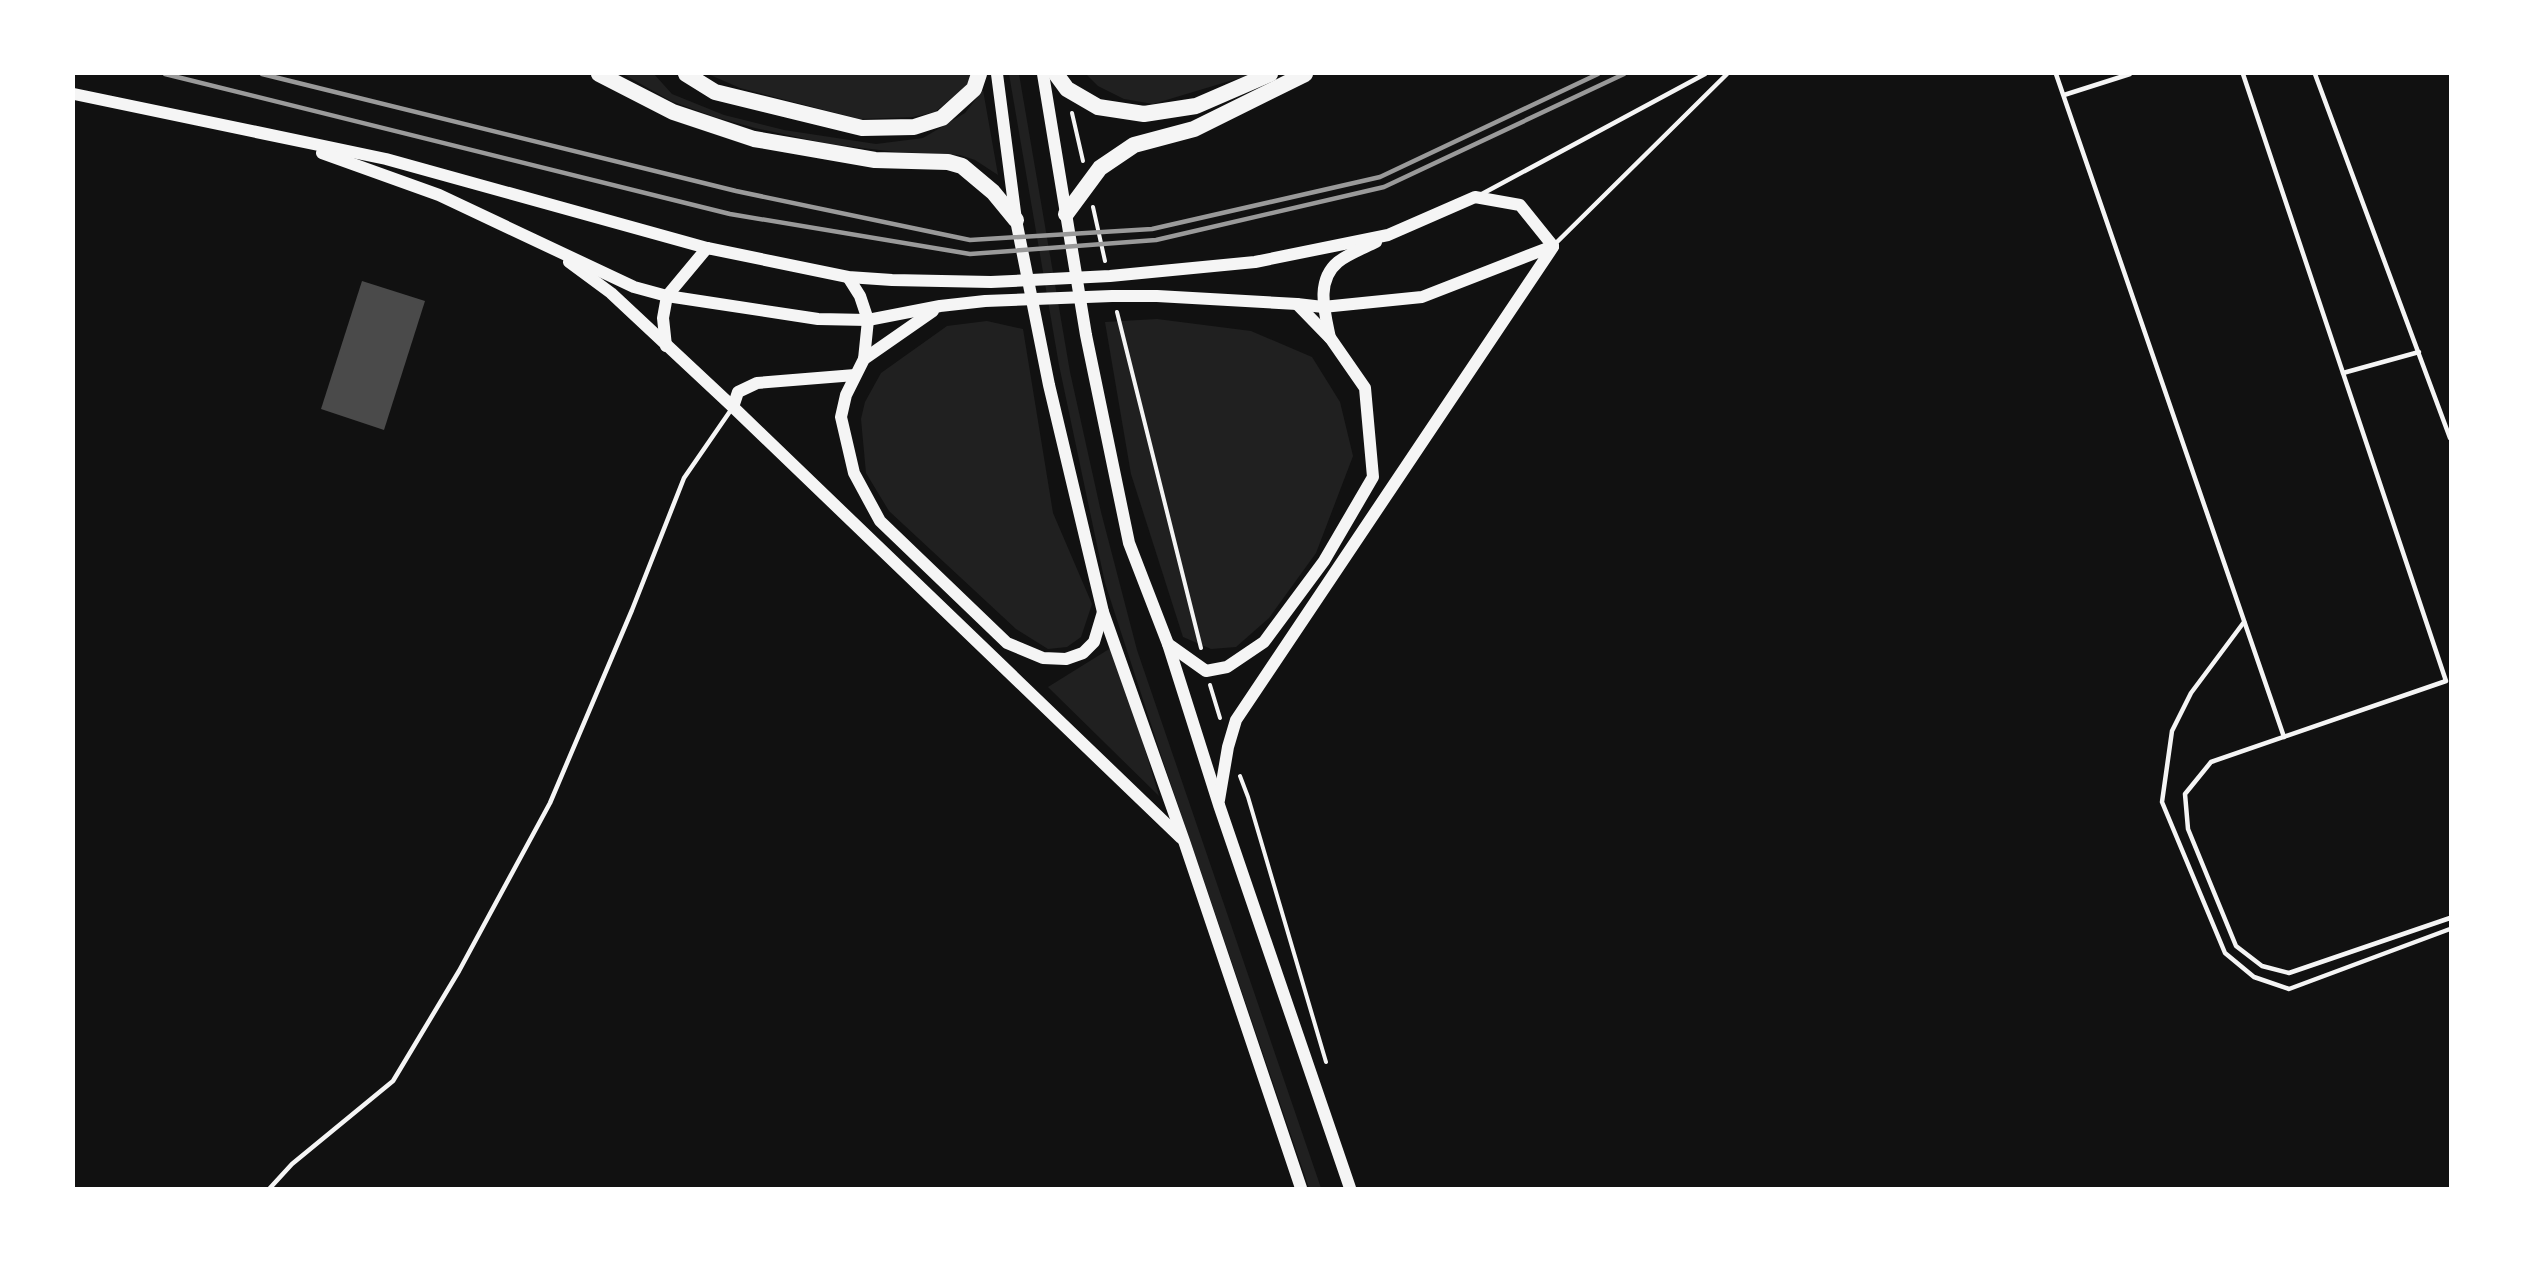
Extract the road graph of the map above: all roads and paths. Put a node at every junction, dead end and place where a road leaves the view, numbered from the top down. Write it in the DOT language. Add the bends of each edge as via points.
graph roads {
  1 [pos="599,74"];
  2 [pos="686,74"];
  3 [pos="979,74"];
  4 [pos="997,74"];
  5 [pos="1043,74"];
  6 [pos="1056,74"];
  7 [pos="1270,74"];
  8 [pos="1305,74"];
  9 [pos="1705,74"];
  10 [pos="1727,74"];
  11 [pos="2056,74"];
  12 [pos="2100,74"];
  13 [pos="2130,74"];
  14 [pos="2243,74"];
  15 [pos="2316,74"];
  16 [pos="2103,81"];
  17 [pos="1067,89"];
  18 [pos="74,94"];
  19 [pos="2064,95"];
  20 [pos="289,141"];
  21 [pos="1088,184"];
  22 [pos="1475,197"];
  23 [pos="1066,214"];
  24 [pos="1016,220"];
  25 [pos="1388,235"];
  26 [pos="1553,246"];
  27 [pos="550,248"];
  28 [pos="707,248"];
  29 [pos="1107,266"];
  30 [pos="848,276"];
  31 [pos="667,296"];
  32 [pos="1114,301"];
  33 [pos="1297,304"];
  34 [pos="940,306"];
  35 [pos="1323,307"];
  36 [pos="868,320"];
  37 [pos="1331,339"];
  38 [pos="666,346"];
  39 [pos="2419,352"];
  40 [pos="864,359"];
  41 [pos="2343,373"];
  42 [pos="855,375"];
  43 [pos="733,407"];
  44 [pos="2451,438"];
  45 [pos="1103,612"];
  46 [pos="2244,622"];
  47 [pos="1168,644"];
  48 [pos="1206,671"];
  49 [pos="2448,680"];
  50 [pos="2284,737"];
  51 [pos="1228,747"];
  52 [pos="1219,805"];
  53 [pos="1184,841"];
  54 [pos="2451,918"];
  55 [pos="2451,929"];
  56 [pos="1329,1073"];
  57 [pos="270,1188"];
  58 [pos="1301,1188"];
  59 [pos="1350,1188"];
  1 -- 24 [label="highway" via="673,111 754,139 875,160 948,162 962,166 993,192"];
  2 -- 3 [label="highway" via="715,92 862,128 883,128 914,127 942,118 974,89"];
  4 -- 24 [label="main road"];
  5 -- 23 [label="main road"];
  6 -- 17 [label="highway"];
  7 -- 17 [label="highway" via="1196,106 1144,114 1098,106"];
  8 -- 21 [label="highway" via="1194,129 1134,145 1100,168"];
  9 -- 22 [label="lane"];
  10 -- 26 [label="lane"];
  11 -- 19 [label="lane"];
  12 -- 16 [label="lane"];
  13 -- 16 [label="lane"];
  14 -- 41 [label="lane"];
  15 -- 39 [label="lane"];
  16 -- 19 [label="lane"];
  17 -- 21 [label="path"];
  18 -- 20 [label="main road"];
  19 -- 46 [label="lane"];
  20 -- 27 [label="main road" via="439,195"];
  20 -- 28 [label="main road" via="386,159"];
  21 -- 23 [label="highway"];
  21 -- 29 [label="path"];
  22 -- 25 [label="main road"];
  22 -- 26 [label="main road" via="1520,205"];
  23 -- 47 [label="main road" via="1086,335 1129,543"];
  24 -- 45 [label="main road" via="1049,385"];
  25 -- 30 [label="main road" via="1255,262 1110,276 992,282"];
  25 -- 35 [label="main road" via="1337,263 1324,284"];
  26 -- 35 [label="main road" via="1422,297"];
  26 -- 51 [label="main road" via="1236,720"];
  27 -- 31 [label="main road" via="634,287"];
  27 -- 38 [label="main road" via="611,293"];
  28 -- 30 [label="main road"];
  28 -- 31 [label="main road"];
  30 -- 36 [label="main road"];
  31 -- 36 [label="main road" via="818,319"];
  31 -- 38 [label="main road" via="663,318"];
  32 -- 48 [label="path"];
  33 -- 34 [label="main road" via="1157,296"];
  33 -- 35 [label="main road"];
  33 -- 37 [label="main road"];
  34 -- 36 [label="main road"];
  34 -- 40 [label="main road"];
  35 -- 37 [label="main road"];
  36 -- 40 [label="main road"];
  37 -- 48 [label="main road" via="1365,388 1374,477 1324,561 1264,642 1227,667"];
  38 -- 43 [label="main road"];
  39 -- 41 [label="lane"];
  39 -- 44 [label="lane"];
  40 -- 42 [label="main road"];
  41 -- 49 [label="lane"];
  42 -- 43 [label="main road" via="757,382 738,392"];
  42 -- 45 [label="main road" via="841,417 854,473 880,520 990,627 1008,643 1034,655 1066,659 1083,653 1094,642"];
  43 -- 53 [label="main road"];
  43 -- 57 [label="lane" via="684,478 633,610 550,803 459,971 393,1081 292,1164"];
  45 -- 53 [label="main road"];
  46 -- 50 [label="lane"];
  46 -- 55 [label="lane" via="2191,693 2172,731 2162,802 2224,953 2254,977 2289,989"];
  47 -- 48 [label="main road"];
  47 -- 52 [label="main road"];
  48 -- 51 [label="path"];
  49 -- 50 [label="lane"];
  50 -- 54 [label="lane" via="2211,762 2185,794 2188,829 2236,946 2262,966 2289,973"];
  51 -- 52 [label="main road"];
  51 -- 56 [label="path" via="1248,797"];
  52 -- 59 [label="main road"];
  53 -- 58 [label="main road"];
}
